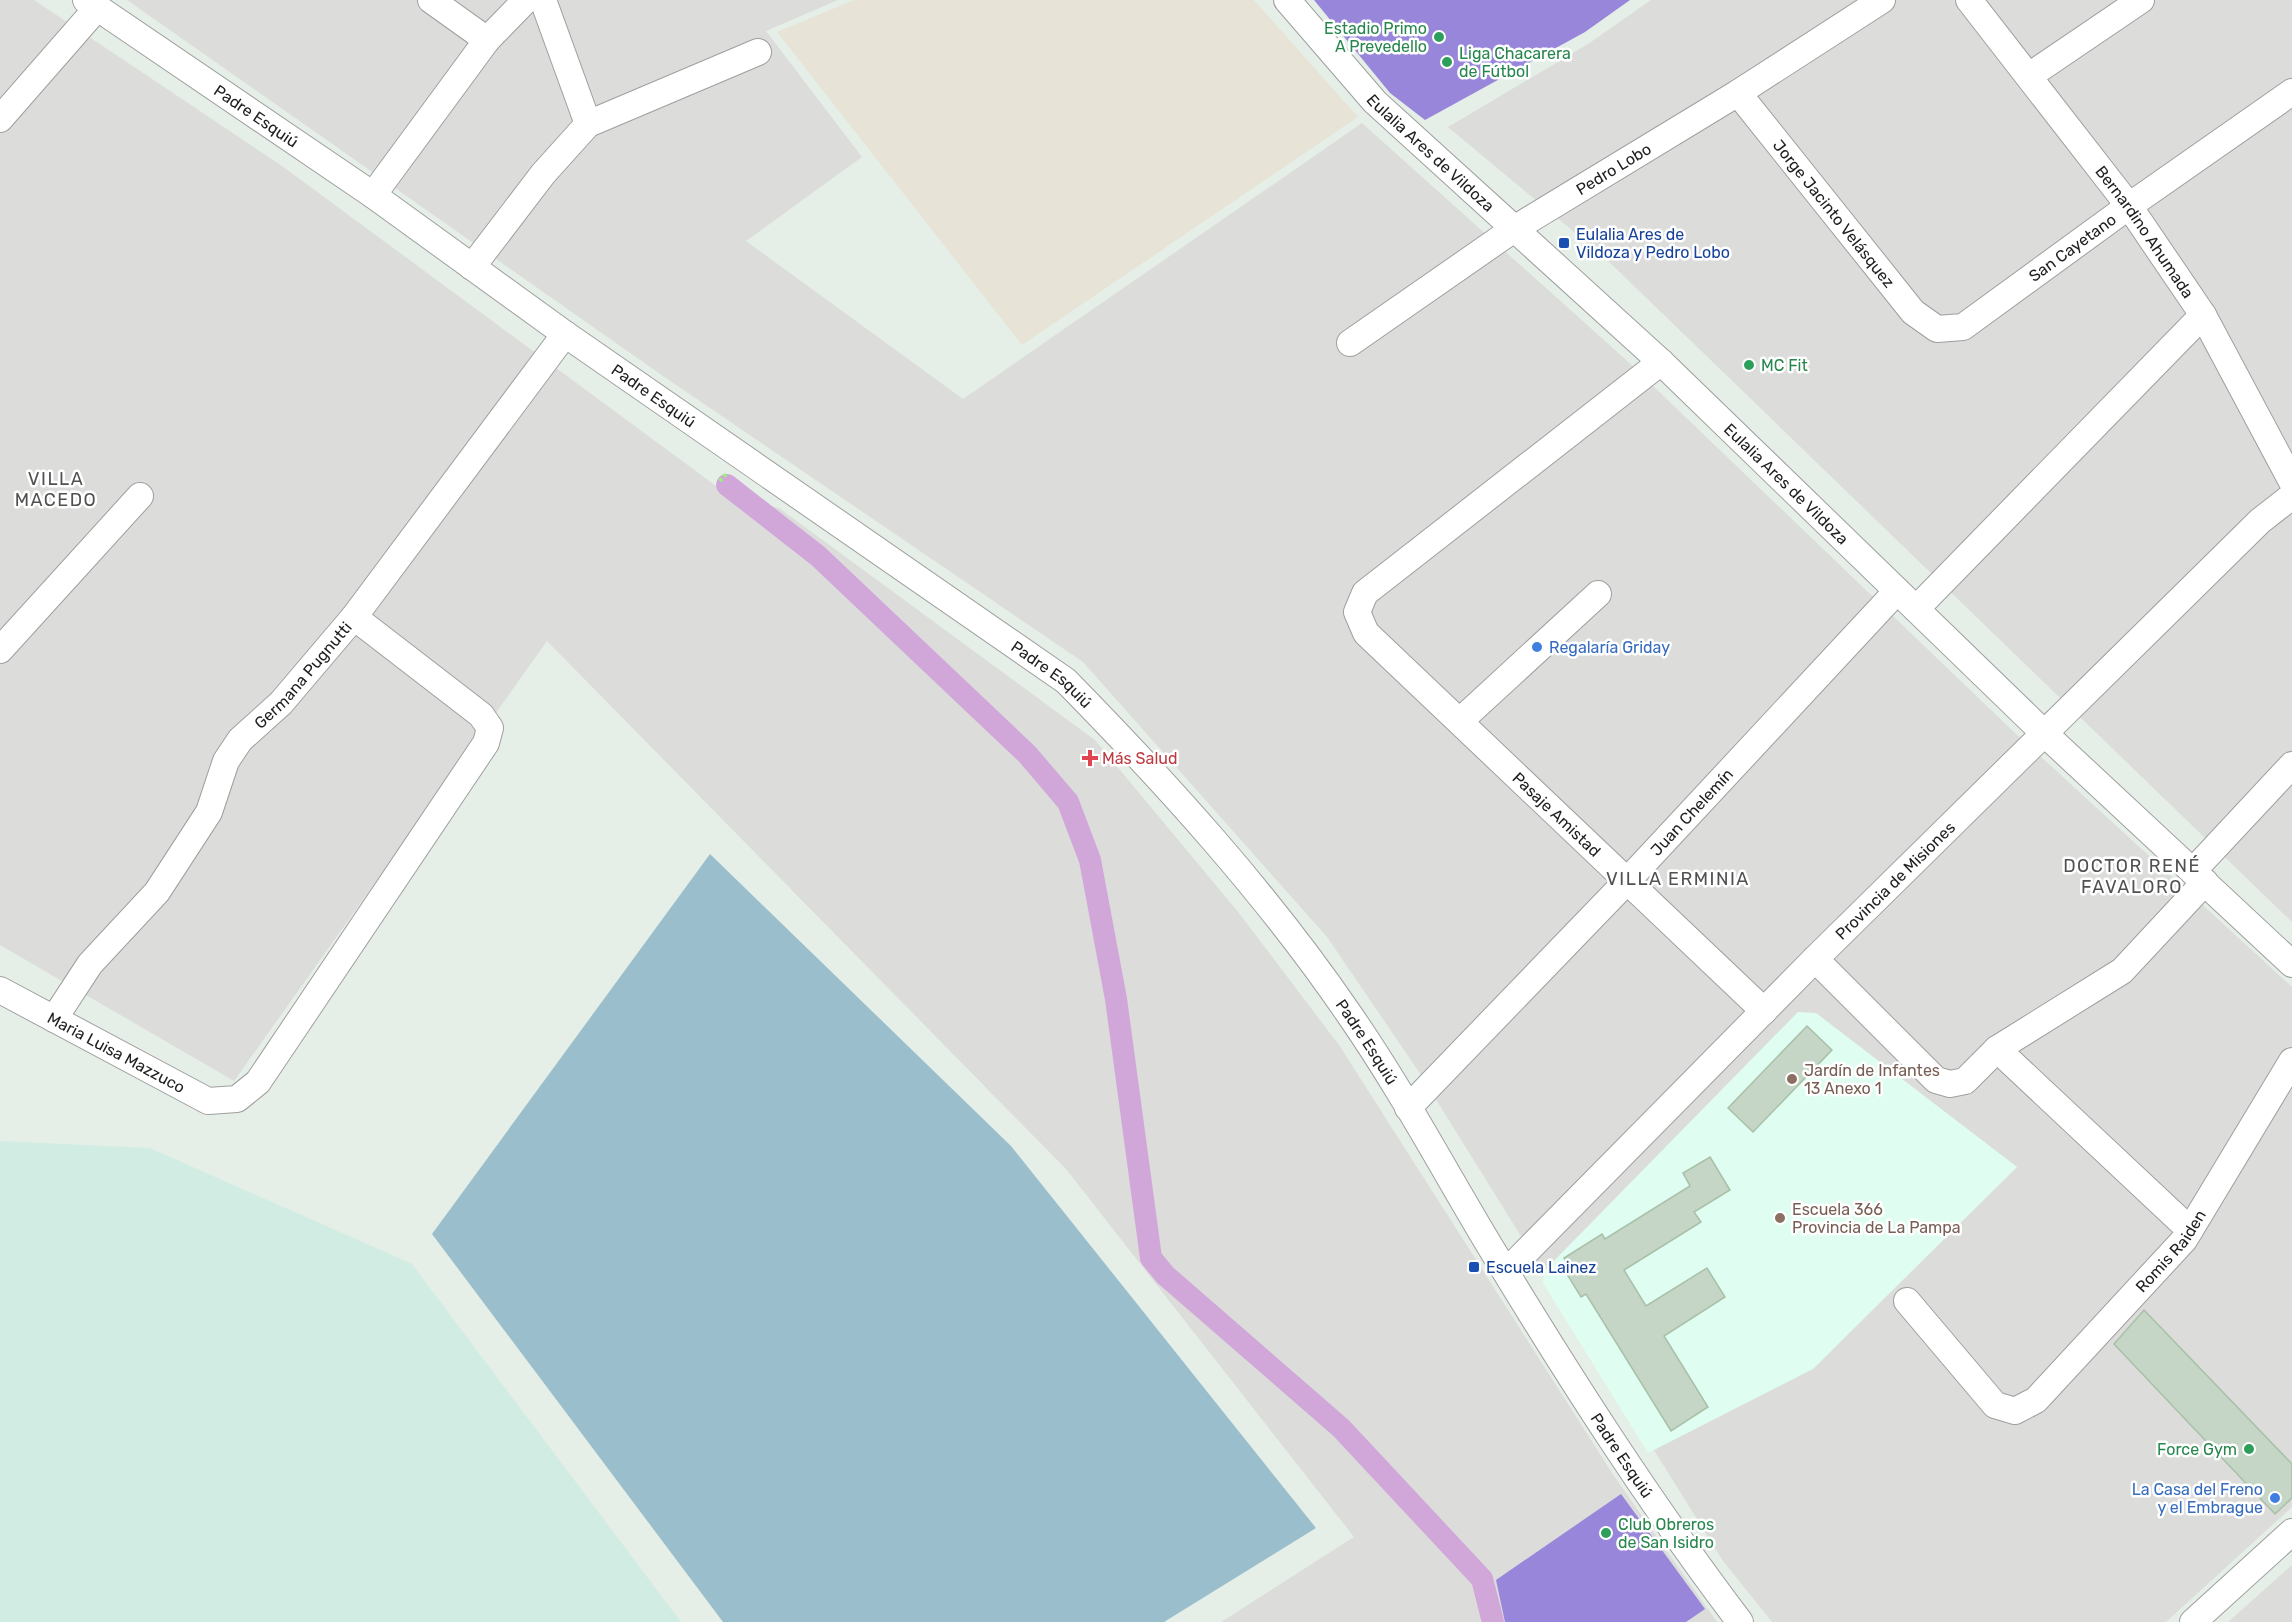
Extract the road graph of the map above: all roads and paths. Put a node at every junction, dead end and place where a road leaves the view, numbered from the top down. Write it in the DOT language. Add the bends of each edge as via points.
graph roads {
  1 [pos="431,0"];
  2 [pos="526,0"];
  3 [pos="543,0"];
  4 [pos="1287,0"];
  5 [pos="1882,0"];
  6 [pos="1969,0"];
  7 [pos="2141,0"];
  8 [pos="92,4"];
  9 [pos="486,40"];
  10 [pos="758,51"];
  11 [pos="2029,76"];
  12 [pos="2292,92"];
  13 [pos="1738,93"];
  14 [pos="0,119"];
  15 [pos="588,124"];
  16 [pos="373,195"];
  17 [pos="2129,206"];
  18 [pos="1514,229"];
  19 [pos="472,267"];
  20 [pos="2203,315"];
  21 [pos="1937,329"];
  22 [pos="565,334"];
  23 [pos="1350,343"];
  24 [pos="1661,362"];
  25 [pos="2292,482"];
  26 [pos="140,496"];
  27 [pos="2292,496"];
  28 [pos="1897,591"];
  29 [pos="1598,594"];
  30 [pos="1916,609"];
  31 [pos="354,617"];
  32 [pos="0,650"];
  33 [pos="1460,722"];
  34 [pos="2045,734"];
  35 [pos="2292,765"];
  36 [pos="2199,877"];
  37 [pos="1628,880"];
  38 [pos="1815,959"];
  39 [pos="2292,964"];
  40 [pos="0,990"];
  41 [pos="1764,1011"];
  42 [pos="54,1019"];
  43 [pos="1997,1049"];
  44 [pos="2292,1061"];
  45 [pos="1408,1108"];
  46 [pos="2190,1230"];
  47 [pos="1506,1272"];
  48 [pos="1907,1301"];
  49 [pos="2292,1532"];
  50 [pos="1740,1622"];
  51 [pos="2193,1622"];
  1 -- 9 [label="street"];
  2 -- 9 [label="street"];
  3 -- 15 [label="street"];
  4 -- 18 [label="street, Eulalia Ares de Vildoza" via="1374,102"];
  5 -- 13 [label="street, Pedro Lobo"];
  6 -- 11 [label="street, Bernardino Ahumada"];
  7 -- 11 [label="street"];
  8 -- 14 [label="street"];
  8 -- 16 [label="street, Padre Esquiú"];
  9 -- 16 [label="street"];
  10 -- 15 [label="street"];
  11 -- 17 [label="street, Bernardino Ahumada"];
  12 -- 17 [label="street, San Cayetano"];
  13 -- 18 [label="street, Pedro Lobo"];
  13 -- 21 [label="street, Jorge Jacinto Velásquez" via="1913,312"];
  15 -- 19 [label="street" via="543,174"];
  16 -- 19 [label="street, Padre Esquiú"];
  17 -- 20 [label="street, Bernardino Ahumada"];
  17 -- 21 [label="street, San Cayetano" via="1963,327"];
  18 -- 23 [label="street, Pedro Lobo"];
  18 -- 24 [label="street, Eulalia Ares de Vildoza"];
  19 -- 22 [label="street, Padre Esquiú"];
  20 -- 25 [label="street, Bernardino Ahumada"];
  20 -- 30 [label="street"];
  22 -- 31 [label="street, Germana Pugnutti"];
  22 -- 45 [label="street, Padre Esquiú" via="1066,681 1123,739 1310,959"];
  24 -- 28 [label="street, Eulalia Ares de Vildoza"];
  24 -- 33 [label="street, Pasaje Amistad" via="1365,592 1357,612 1366,633"];
  26 -- 32 [label="street"];
  27 -- 34 [label="street, Provincia de Misiones" via="2260,521"];
  28 -- 30 [label="street, Eulalia Ares de Vildoza"];
  28 -- 37 [label="street, Juan Chelemín"];
  29 -- 33 [label="street"];
  30 -- 34 [label="street, Eulalia Ares de Vildoza"];
  31 -- 42 [label="street, Germana Pugnutti" via="281,703 240,741 226,761 209,812 157,892 90,964"];
  31 -- 42 [label="street, Maria Luisa Mazzuco" via="481,716 490,728 486,743 258,1082 237,1099 208,1101"];
  33 -- 37 [label="street, Pasaje Amistad"];
  34 -- 36 [label="street, Eulalia Ares de Vildoza"];
  34 -- 38 [label="street, Provincia de Misiones"];
  35 -- 36 [label="street"];
  36 -- 39 [label="street, Eulalia Ares de Vildoza"];
  36 -- 43 [label="street" via="2122,971"];
  37 -- 41 [label="street, Pasaje Amistad"];
  37 -- 45 [label="street, Juan Chelemín"];
  38 -- 41 [label="street, Provincia de Misiones"];
  38 -- 43 [label="street" via="1936,1080 1950,1084 1965,1081"];
  40 -- 42 [label="street, Maria Luisa Mazzuco"];
  41 -- 47 [label="street, Provincia de Misiones"];
  43 -- 46 [label="street"];
  44 -- 46 [label="street, Romis Raiden"];
  45 -- 47 [label="street, Padre Esquiú"];
  46 -- 48 [label="street, Romis Raiden" via="2036,1400 2015,1411 1995,1405"];
  47 -- 50 [label="street, Padre Esquiú" via="1664,1521"];
  49 -- 51 [label="street"];
}
